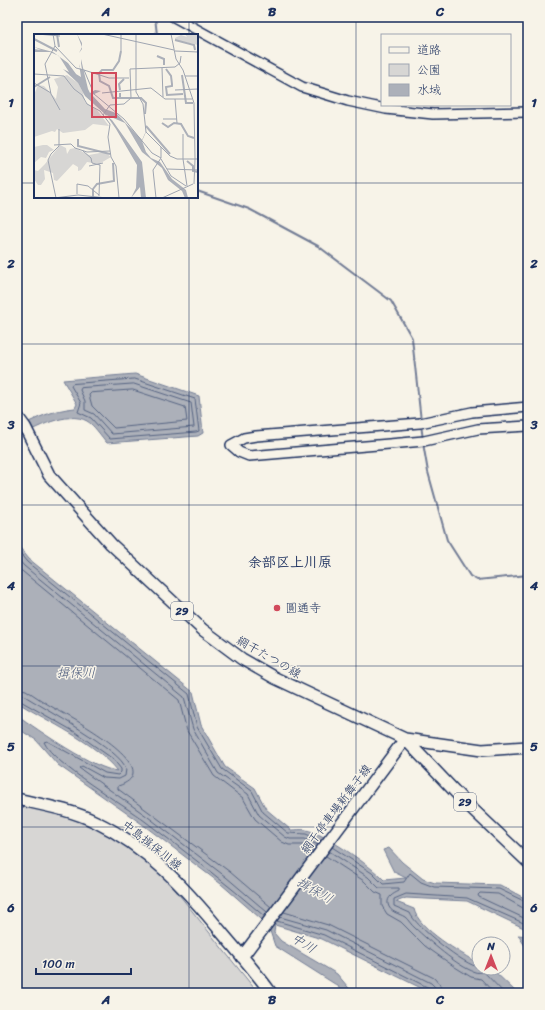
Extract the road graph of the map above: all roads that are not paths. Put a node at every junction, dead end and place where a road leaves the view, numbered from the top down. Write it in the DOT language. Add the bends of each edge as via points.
graph roads {
  1 [pos="174,17"];
  2 [pos="528,112"];
  3 [pos="528,407"];
  4 [pos="17,416"];
  5 [pos="528,426"];
  6 [pos="402,742"];
  7 [pos="528,747"];
  8 [pos="17,799"];
  9 [pos="528,862"];
  10 [pos="245,954"];
  11 [pos="271,993"];
  1 -- 2 [label="street" via="302,87 348,101 386,109 433,114"];
  3 -- 5 [label="street" via="472,412 420,424 256,436 244,438 231,445 249,456 424,441 478,429"];
  4 -- 6 [label="main road, 網干たつの線 / 29" via="49,475 111,544 203,630 242,659 275,678"];
  6 -- 7 [label="main road" via="482,750"];
  6 -- 9 [label="main road, 網干たつの線 / 29"];
  6 -- 10 [label="main road, 網干停車場新舞子線"];
  8 -- 10 [label="main road, 中島揖保川線" via="95,821 120,835 157,863 190,893"];
  10 -- 11 [label="main road"];
}
